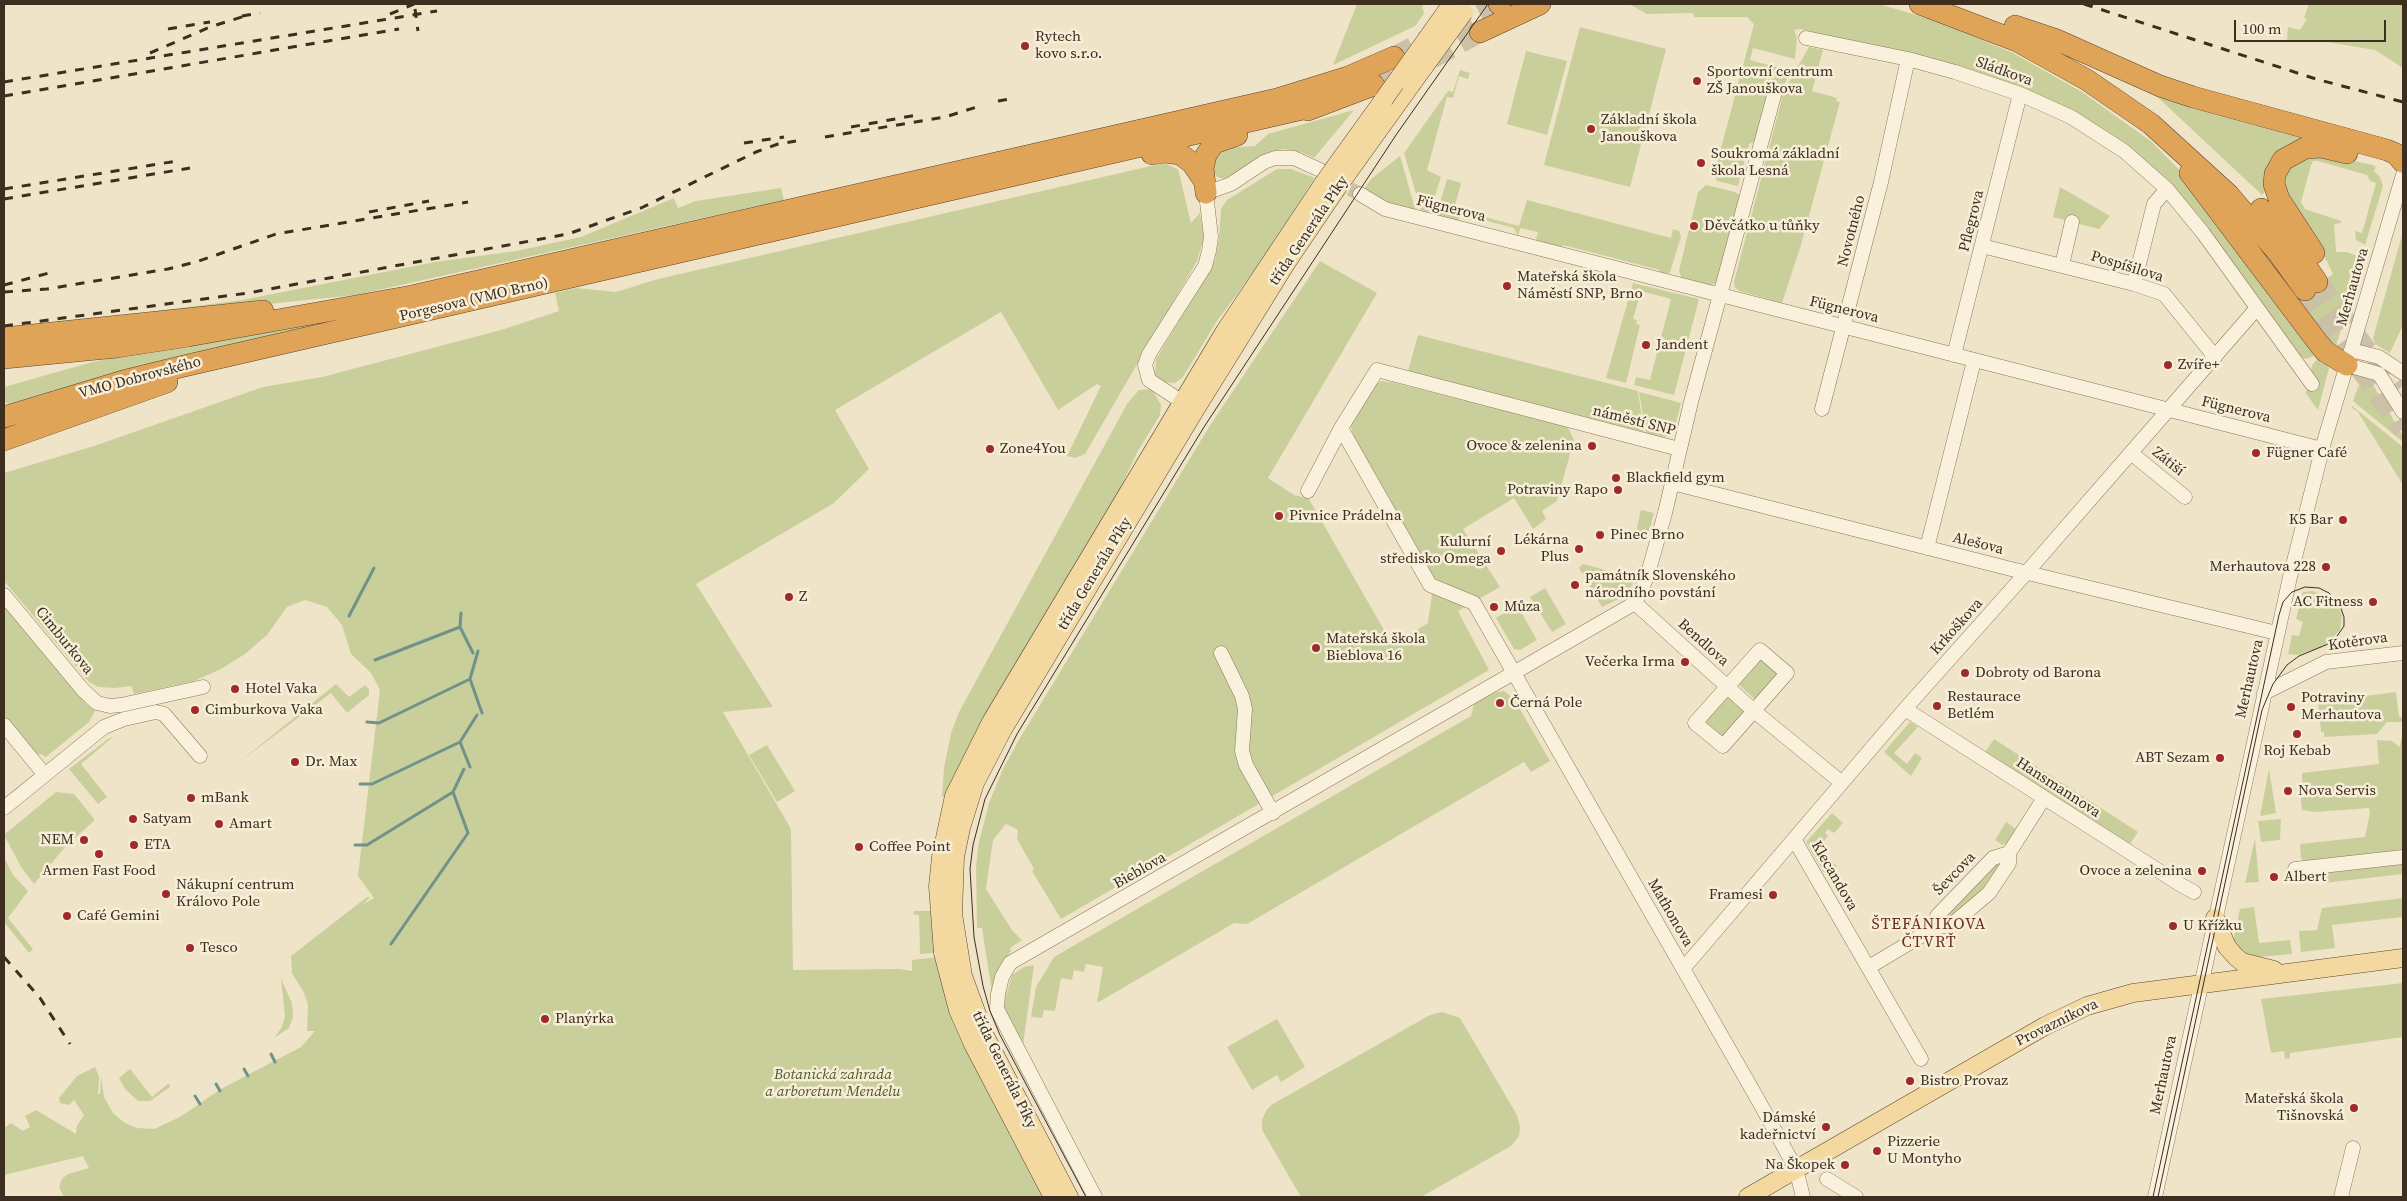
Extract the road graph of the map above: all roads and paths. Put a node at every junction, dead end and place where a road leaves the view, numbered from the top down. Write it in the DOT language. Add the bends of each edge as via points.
graph roads {
  1 [pos="1540,4"];
  2 [pos="1920,4"];
  3 [pos="1963,4"];
  4 [pos="1456,6"];
  5 [pos="2016,26"];
  6 [pos="1480,32"];
  7 [pos="1806,38"];
  8 [pos="1394,58"];
  9 [pos="1908,59"];
  10 [pos="1379,92"];
  11 [pos="1775,92"];
  12 [pos="2020,94"];
  13 [pos="2118,100"];
  14 [pos="1320,105"];
  15 [pos="2403,162"];
  16 [pos="1068,164"];
  17 [pos="2403,166"];
  18 [pos="2403,175"];
  19 [pos="1340,182"];
  20 [pos="1205,186"];
  21 [pos="2167,189"];
  22 [pos="2072,222"];
  23 [pos="1982,246"];
  24 [pos="2062,265"];
  25 [pos="2316,283"];
  26 [pos="2134,284"];
  27 [pos="412,296"];
  28 [pos="1720,296"];
  29 [pos="2257,308"];
  30 [pos="1844,326"];
  31 [pos="4,338"];
  32 [pos="278,344"];
  33 [pos="1954,355"];
  34 [pos="2215,357"];
  35 [pos="2349,357"];
  36 [pos="4,358"];
  37 [pos="1974,361"];
  38 [pos="2403,373"];
  39 [pos="2312,384"];
  40 [pos="1188,407"];
  41 [pos="1822,409"];
  42 [pos="2169,410"];
  43 [pos="2403,412"];
  44 [pos="4,417"];
  45 [pos="1341,428"];
  46 [pos="4,440"];
  47 [pos="1679,449"];
  48 [pos="2322,449"];
  49 [pos="2131,453"];
  50 [pos="1672,483"];
  51 [pos="1308,491"];
  52 [pos="2185,497"];
  53 [pos="1927,548"];
  54 [pos="2027,572"];
  55 [pos="4,595"];
  56 [pos="1635,603"];
  57 [pos="2277,633"];
  58 [pos="1221,653"];
  59 [pos="2403,653"];
  60 [pos="1515,673"];
  61 [pos="203,687"];
  62 [pos="1727,687"];
  63 [pos="2264,693"];
  64 [pos="102,704"];
  65 [pos="1905,709"];
  66 [pos="1754,711"];
  67 [pos="4,725"];
  68 [pos="104,727"];
  69 [pos="200,756"];
  70 [pos="45,775"];
  71 [pos="1842,783"];
  72 [pos="2044,798"];
  73 [pos="4,808"];
  74 [pos="1273,813"];
  75 [pos="1794,840"];
  76 [pos="2009,853"];
  77 [pos="2403,857"];
  78 [pos="2295,869"];
  79 [pos="2194,892"];
  80 [pos="2215,918"];
  81 [pos="1936,927"];
  82 [pos="1023,955"];
  83 [pos="2403,958"];
  84 [pos="1869,967"];
  85 [pos="1683,969"];
  86 [pos="2287,973"];
  87 [pos="2200,986"];
  88 [pos="1921,1059"];
  89 [pos="2353,1148"];
  90 [pos="1796,1169"];
  91 [pos="1828,1179"];
  92 [pos="1053,1197"];
  93 [pos="1069,1197"];
  94 [pos="1095,1197"];
  95 [pos="1748,1197"];
  96 [pos="1803,1197"];
  97 [pos="1856,1197"];
  98 [pos="2155,1197"];
  99 [pos="2341,1197"];
  1 -- 6 [label="highway"];
  2 -- 13 [label="highway" via="2017,41"];
  3 -- 5 [label="highway"];
  4 -- 10 [label="main road, třída Generála Píky, bridge"];
  4 -- 19 [label="main road, třída Generála Píky, bridge" via="1411,85"];
  5 -- 15 [label="highway" via="2057,40 2160,86 2387,150"];
  5 -- 25 [label="highway" via="2093,67 2184,134 2268,218 2291,244"];
  7 -- 9 [label="street, Sládkova"];
  8 -- 27 [label="highway" via="1331,84 1260,103"];
  9 -- 12 [label="street, Sládkova"];
  9 -- 30 [label="street, Novotného"];
  10 -- 14 [label="highway"];
  10 -- 19 [label="main road, třída Generála Píky"];
  11 -- 28 [label="street"];
  12 -- 21 [label="street, Sládkova" via="2070,117 2124,151"];
  12 -- 23 [label="street, Pflegrova"];
  13 -- 25 [label="highway" via="2176,145 2229,195 2279,254"];
  13 -- 35 [label="highway" via="2202,188 2326,352"];
  14 -- 16 [label="highway"];
  14 -- 20 [label="highway" via="1273,126 1214,143 1204,160"];
  16 -- 20 [label="highway" via="1115,162 1173,153 1188,158"];
  16 -- 32 [label="highway, Porgesova (VMO Brno)"];
  17 -- 25 [label="highway" via="2313,147 2294,152 2281,163 2274,179 2277,194 2314,254"];
  18 -- 35 [label="street, Merhautova"];
  19 -- 20 [label="street, Fügnerova" via="1294,158 1275,158 1230,184"];
  19 -- 28 [label="street, Fügnerova" via="1385,209"];
  19 -- 40 [label="main road, třída Generála Píky"];
  20 -- 40 [label="street" via="1210,237 1205,266 1145,365 1149,380"];
  21 -- 26 [label="street" via="2154,204"];
  21 -- 29 [label="street, Sládkova"];
  22 -- 24 [label="street"];
  23 -- 24 [label="street, Pospíšilova"];
  23 -- 33 [label="street, Pflegrova"];
  24 -- 26 [label="street, Pospíšilova"];
  26 -- 34 [label="street, Pospíšilova" via="2164,294"];
  27 -- 31 [label="highway" via="356,299"];
  27 -- 36 [label="highway" via="260,325 117,347"];
  28 -- 30 [label="street, Fügnerova"];
  28 -- 47 [label="street"];
  29 -- 34 [label="street, Krkoškova"];
  29 -- 39 [label="street, Sládkova"];
  30 -- 33 [label="street, Fügnerova"];
  30 -- 41 [label="street, Novotného"];
  32 -- 44 [label="highway, VMO Dobrovského" via="123,381"];
  32 -- 46 [label="highway" via="236,363 183,377"];
  33 -- 37 [label="street, Fügnerova"];
  34 -- 42 [label="street, Krkoškova"];
  35 -- 38 [label="street" via="2379,357"];
  35 -- 43 [label="street" via="2379,374"];
  35 -- 48 [label="street, Merhautova"];
  37 -- 42 [label="street, Fügnerova"];
  37 -- 53 [label="street"];
  40 -- 92 [label="main road, třída Generála Píky" via="991,722 954,796 941,857 939,916 942,953 958,1010"];
  40 -- 93 [label="main road, třída Generála Píky" via="1003,729 976,783 955,857 953,904 956,942 973,1006 997,1060"];
  42 -- 48 [label="street, Fügnerova"];
  42 -- 49 [label="street, Krkoškova"];
  45 -- 47 [label="street, náměstí SNP" via="1377,370"];
  45 -- 51 [label="street, náměstí SNP"];
  45 -- 60 [label="street" via="1430,585 1474,603"];
  47 -- 50 [label="street, náměstí SNP"];
  48 -- 57 [label="street, Merhautova"];
  49 -- 52 [label="street, Zátiší"];
  49 -- 54 [label="street, Krkoškova"];
  50 -- 53 [label="street, Alešova"];
  50 -- 56 [label="street, náměstí SNP" via="1647,577"];
  53 -- 54 [label="street, Alešova"];
  54 -- 57 [label="street, Alešova"];
  54 -- 65 [label="street, Krkoškova"];
  55 -- 64 [label="street, Cimburkova" via="83,690"];
  56 -- 60 [label="street"];
  56 -- 62 [label="street, Bendlova"];
  57 -- 63 [label="street, Merhautova"];
  58 -- 74 [label="street" via="1245,709 1242,751 1246,765"];
  59 -- 63 [label="street, Kotěrova" via="2326,662"];
  60 -- 74 [label="street, Bieblova"];
  60 -- 85 [label="street, Mathonova"];
  61 -- 64 [label="street" via="121,705"];
  62 -- 66 [label="street, Bendlova"];
  62 -- 66 [label="street, Bendlova" via="1695,723 1723,746"];
  62 -- 66 [label="street, Bendlova" via="1760,650 1787,673"];
  63 -- 80 [label="street, Merhautova"];
  64 -- 68 [label="street"];
  65 -- 71 [label="street, Krkoškova"];
  65 -- 72 [label="street, Hansmannova"];
  66 -- 71 [label="street, Bendlova"];
  67 -- 70 [label="street"];
  68 -- 69 [label="street" via="134,716 161,712 172,720"];
  68 -- 70 [label="street"];
  70 -- 73 [label="street"];
  71 -- 75 [label="street, Krkoškova"];
  72 -- 76 [label="street"];
  72 -- 79 [label="street, Hansmannova"];
  74 -- 82 [label="street, Bieblova"];
  75 -- 84 [label="street, Klecandova"];
  75 -- 85 [label="street, Krkoškova"];
  76 -- 81 [label="street, Ševcova" via="1993,858 1937,916"];
  76 -- 81 [label="street" via="2009,863 1989,893 1950,926"];
  77 -- 78 [label="street"];
  80 -- 86 [label="main road" via="2227,947 2242,962"];
  80 -- 87 [label="street, Merhautova"];
  81 -- 84 [label="street"];
  82 -- 94 [label="street, třída Generála Píky" via="1010,963 1002,977 997,1009"];
  83 -- 86 [label="main road, Provazníkova"];
  84 -- 88 [label="street, Klecandova"];
  85 -- 90 [label="street, Mathonova"];
  86 -- 87 [label="main road, Provazníkova"];
  87 -- 90 [label="main road, Provazníkova" via="2133,993 2087,1006 2045,1026"];
  87 -- 98 [label="street, Merhautova"];
  89 -- 99 [label="street"];
  90 -- 95 [label="main road, Provazníkova"];
  90 -- 96 [label="street, Mathonova"];
  91 -- 97 [label="street"];
}
